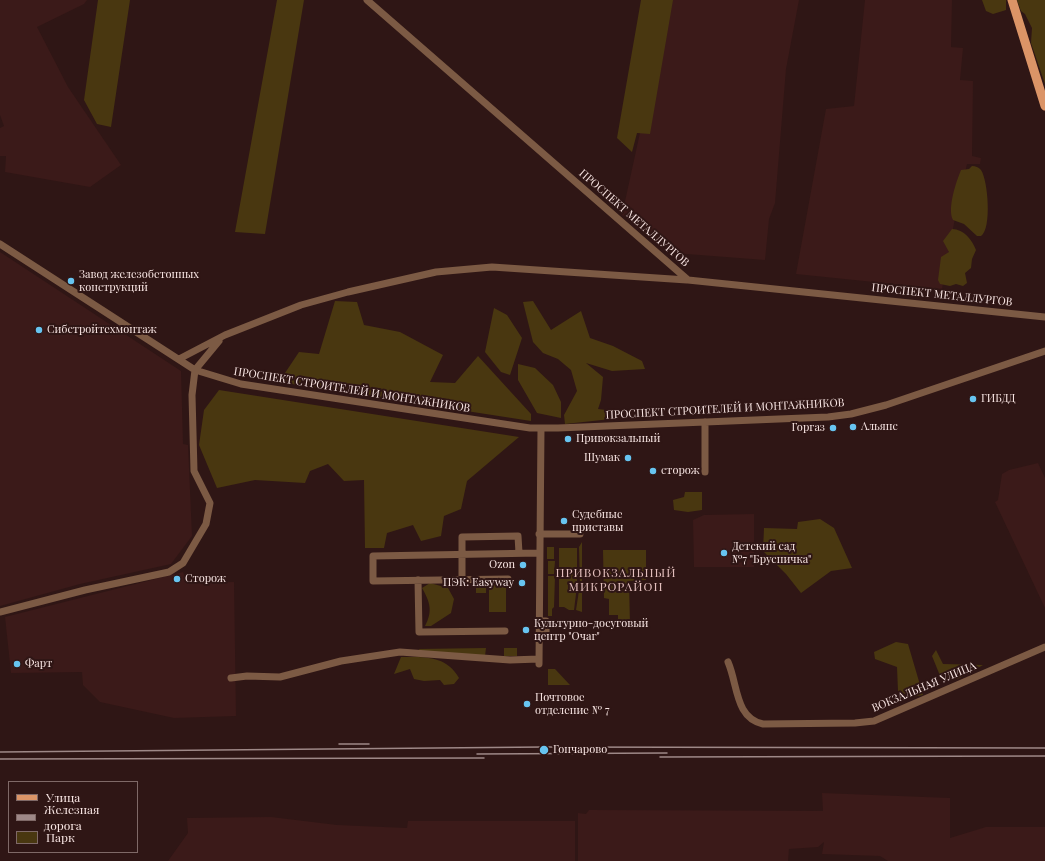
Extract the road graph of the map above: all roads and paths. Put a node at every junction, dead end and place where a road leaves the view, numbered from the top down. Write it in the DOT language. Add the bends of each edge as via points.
graph roads {
  1 [pos="367,0"];
  2 [pos="1012,0"];
  3 [pos="1045,106"];
  4 [pos="0,244"];
  5 [pos="688,280"];
  6 [pos="1045,317"];
  7 [pos="225,335"];
  8 [pos="1045,351"];
  9 [pos="179,359"];
  10 [pos="195,370"];
  11 [pos="705,422"];
  12 [pos="541,428"];
  13 [pos="705,472"];
  14 [pos="539,534"];
  15 [pos="580,534"];
  16 [pos="539,553"];
  17 [pos="520,554"];
  18 [pos="462,555"];
  19 [pos="462,579"];
  20 [pos="508,579"];
  21 [pos="418,580"];
  22 [pos="0,612"];
  23 [pos="505,631"];
  24 [pos="1045,647"];
  25 [pos="728,662"];
  26 [pos="231,678"];
  1 -- 5 [label="street, ПРОСПЕКТ МЕТАЛЛУРГОВ"];
  2 -- 3 [label="main road"];
  4 -- 9 [label="street, ПРОСПЕКТ СТРОИТЕЛЕЙ И МОНТАЖНИКОВ"];
  5 -- 6 [label="street, ПРОСПЕКТ МЕТАЛЛУРГОВ"];
  5 -- 7 [label="street" via="492,267 436,272 302,305"];
  7 -- 9 [label="street"];
  7 -- 10 [label="street"];
  8 -- 11 [label="street, ПРОСПЕКТ СТРОИТЕЛЕЙ И МОНТАЖНИКОВ" via="916,396 851,414"];
  9 -- 10 [label="street, ПРОСПЕКТ СТРОИТЕЛЕЙ И МОНТАЖНИКОВ"];
  10 -- 12 [label="street, ПРОСПЕКТ СТРОИТЕЛЕЙ И МОНТАЖНИКОВ" via="241,384 492,423"];
  10 -- 22 [label="street" via="192,395 194,471 210,503 206,524 183,563 169,572"];
  11 -- 12 [label="street, ПРОСПЕКТ СТРОИТЕЛЕЙ И МОНТАЖНИКОВ"];
  11 -- 13 [label="street"];
  12 -- 14 [label="street"];
  14 -- 15 [label="street"];
  14 -- 16 [label="street"];
  16 -- 17 [label="street"];
  16 -- 26 [label="street" via="539,662 400,652 340,661 280,677"];
  17 -- 18 [label="street"];
  17 -- 18 [label="street" via="518,536 462,537"];
  18 -- 19 [label="street"];
  18 -- 21 [label="street" via="373,556 373,581"];
  19 -- 20 [label="street"];
  19 -- 21 [label="street"];
  21 -- 23 [label="street" via="419,632"];
  24 -- 25 [label="street, ВОКЗАЛЬНАЯ УЛИЦА" via="874,721 855,723 753,722 745,715"];
}
